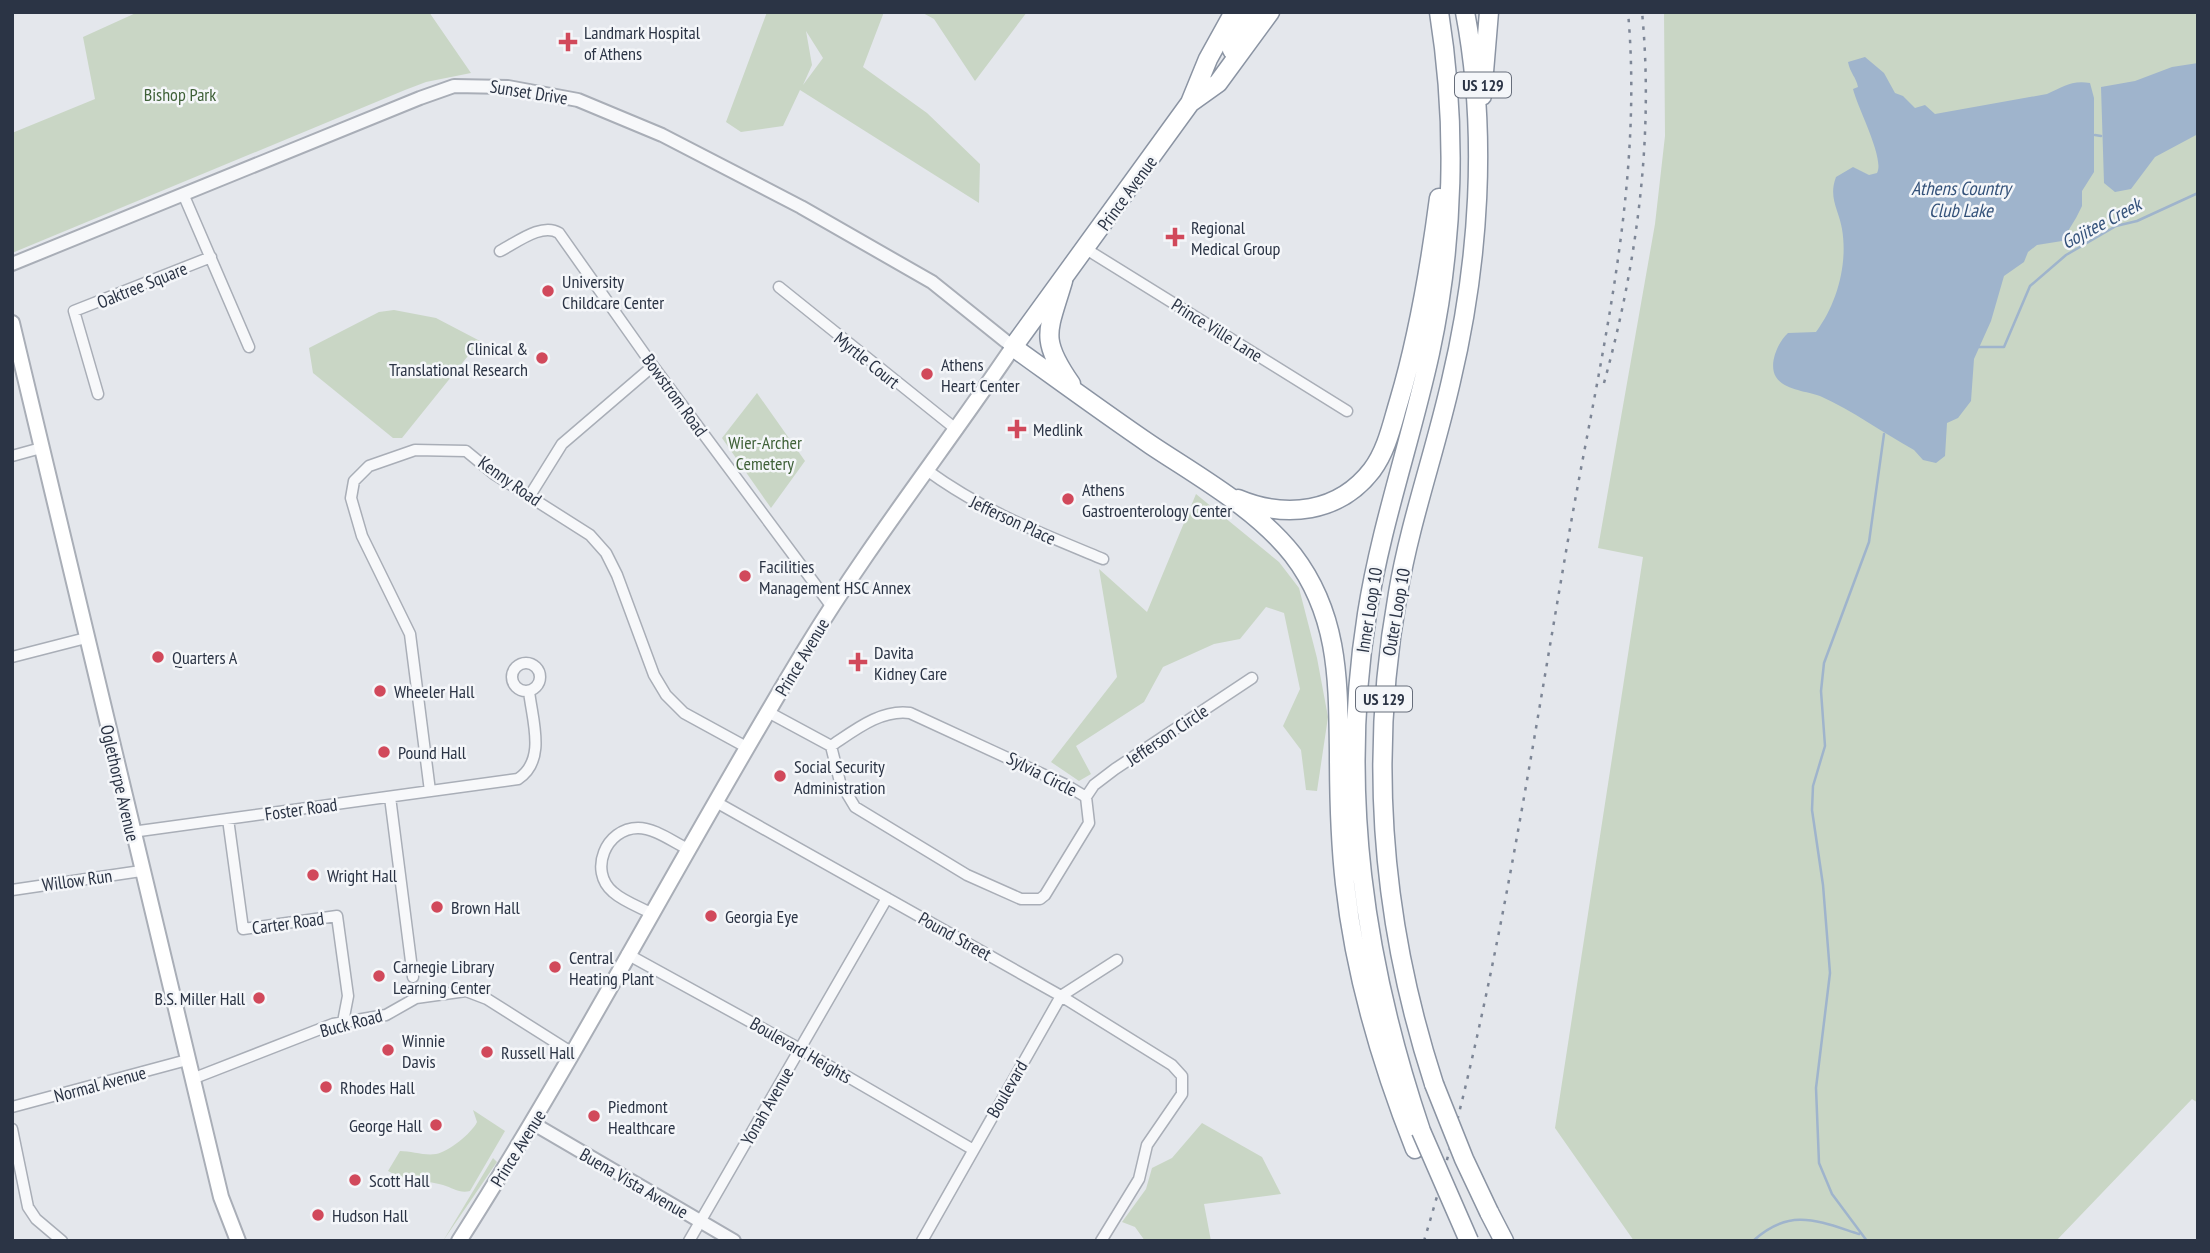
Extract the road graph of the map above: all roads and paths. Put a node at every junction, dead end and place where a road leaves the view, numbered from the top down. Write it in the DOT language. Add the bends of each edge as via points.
graph roads {
  1 [pos="1234,12"];
  2 [pos="1251,12"];
  3 [pos="1270,12"];
  4 [pos="1438,12"];
  5 [pos="1465,12"];
  6 [pos="1489,12"];
  7 [pos="1225,74"];
  8 [pos="1447,83"];
  9 [pos="1190,103"];
  10 [pos="1477,158"];
  11 [pos="184,196"];
  12 [pos="1086,249"];
  13 [pos="500,251"];
  14 [pos="211,257"];
  15 [pos="12,264"];
  16 [pos="1063,281"];
  17 [pos="779,287"];
  18 [pos="12,323"];
  19 [pos="248,347"];
  20 [pos="1013,347"];
  21 [pos="653,366"];
  22 [pos="98,394"];
  23 [pos="1079,396"];
  24 [pos="1347,411"];
  25 [pos="957,430"];
  26 [pos="41,448"];
  27 [pos="12,456"];
  28 [pos="928,471"];
  29 [pos="1219,490"];
  30 [pos="528,497"];
  31 [pos="1103,559"];
  32 [pos="832,607"];
  33 [pos="86,638"];
  34 [pos="12,657"];
  35 [pos="1252,678"];
  36 [pos="528,691"];
  37 [pos="768,712"];
  38 [pos="831,746"];
  39 [pos="748,748"];
  40 [pos="430,791"];
  41 [pos="390,797"];
  42 [pos="1086,797"];
  43 [pos="716,802"];
  44 [pos="228,819"];
  45 [pos="132,832"];
  46 [pos="688,849"];
  47 [pos="141,871"];
  48 [pos="12,890"];
  49 [pos="887,898"];
  50 [pos="651,913"];
  51 [pos="627,954"];
  52 [pos="1117,960"];
  53 [pos="413,977"];
  54 [pos="1061,996"];
  55 [pos="342,1022"];
  56 [pos="800,1049"];
  57 [pos="573,1054"];
  58 [pos="187,1060"];
  59 [pos="192,1079"];
  60 [pos="12,1107"];
  61 [pos="534,1124"];
  62 [pos="12,1129"];
  63 [pos="972,1149"];
  64 [pos="700,1221"];
  65 [pos="62,1241"];
  66 [pos="238,1241"];
  67 [pos="459,1241"];
  68 [pos="689,1241"];
  69 [pos="734,1241"];
  70 [pos="922,1241"];
  71 [pos="1101,1241"];
  72 [pos="1468,1241"];
  73 [pos="1504,1241"];
  1 -- 9 [label="highway, Prince Avenue"];
  2 -- 7 [label="highway"];
  3 -- 7 [label="highway, Prince Avenue"];
  4 -- 8 [label="highway, Inner Loop 10"];
  5 -- 10 [label="highway, Outer Loop 10"];
  6 -- 10 [label="highway, US 129"];
  7 -- 9 [label="highway, Prince Avenue"];
  8 -- 29 [label="highway" via="1441,181 1423,306 1382,453 1352,491 1306,510 1264,508"];
  8 -- 72 [label="highway, Inner Loop 10, bridge" via="1449,204 1441,294 1423,387 1367,612 1355,743 1357,846 1368,934 1391,1037 1421,1131"];
  9 -- 12 [label="highway, Prince Avenue"];
  10 -- 73 [label="highway, Outer Loop 10 / US 129, bridge" via="1465,316 1400,581 1383,711 1382,798 1388,886 1405,985 1434,1084"];
  11 -- 14 [label="street"];
  11 -- 15 [label="street, Sunset Drive"];
  11 -- 20 [label="street, Sunset Drive" via="454,86 492,85 541,92 578,100 666,137 801,207 932,282"];
  12 -- 16 [label="highway, Prince Avenue"];
  12 -- 24 [label="street, Prince Ville Lane"];
  13 -- 21 [label="street, Bowstrom Road" via="542,230 559,233"];
  14 -- 19 [label="street"];
  14 -- 22 [label="street, Oaktree Square" via="74,312"];
  16 -- 20 [label="highway, Prince Avenue"];
  16 -- 23 [label="highway" via="1048,343 1052,357"];
  17 -- 25 [label="street, Myrtle Court"];
  18 -- 26 [label="main road, Oglethorpe Avenue"];
  20 -- 23 [label="highway, US 129"];
  20 -- 25 [label="main road, Prince Avenue"];
  21 -- 30 [label="street" via="562,443"];
  21 -- 32 [label="street, Bowstrom Road"];
  23 -- 29 [label="highway, US 129"];
  25 -- 28 [label="main road, Prince Avenue"];
  26 -- 27 [label="street"];
  26 -- 33 [label="main road, Oglethorpe Avenue"];
  28 -- 31 [label="street, Jefferson Place" via="966,499 1013,523"];
  28 -- 32 [label="main road, Prince Avenue"];
  29 -- 72 [label="highway, US 129, bridge" via="1291,552 1315,590 1331,628 1338,672 1341,828 1350,924 1377,1044 1415,1149"];
  30 -- 39 [label="street, Kenny Road" via="580,526 606,554 666,695 684,713"];
  30 -- 40 [label="street, Kenny Road" via="470,453 454,448 391,456 369,466 352,486 362,536 410,634"];
  32 -- 37 [label="main road, Prince Avenue"];
  33 -- 34 [label="street"];
  33 -- 45 [label="main road, Oglethorpe Avenue"];
  35 -- 42 [label="street, Jefferson Circle" via="1115,769"];
  36 -- 40 [label="street, Foster Road" via="536,743 532,764 517,779"];
  37 -- 38 [label="street"];
  37 -- 39 [label="main road, Prince Avenue"];
  38 -- 42 [label="street, Sylvia Circle" via="879,716 900,711 1034,768"];
  38 -- 42 [label="street, Sylvia Circle" via="840,782 855,807 967,876 1021,899 1045,895 1069,860 1089,823"];
  39 -- 43 [label="main road, Prince Avenue"];
  40 -- 41 [label="street, Foster Road"];
  41 -- 44 [label="street, Foster Road"];
  41 -- 53 [label="street"];
  43 -- 46 [label="main road, Prince Avenue"];
  43 -- 49 [label="street, Pound Street"];
  44 -- 45 [label="street, Foster Road"];
  44 -- 55 [label="street, Carter Road" via="243,929 337,916 348,996"];
  45 -- 47 [label="main road, Oglethorpe Avenue"];
  46 -- 50 [label="main road, Prince Avenue"];
  46 -- 50 [label="street" via="639,828 621,832 606,846 601,866 607,885"];
  47 -- 48 [label="street, Willow Run"];
  47 -- 58 [label="main road, Oglethorpe Avenue"];
  49 -- 54 [label="street, Pound Street"];
  49 -- 56 [label="street, Yonah Avenue"];
  50 -- 51 [label="main road, Prince Avenue"];
  51 -- 56 [label="street, Boulevard Heights"];
  51 -- 57 [label="main road, Prince Avenue"];
  52 -- 54 [label="street, Boulevard"];
  54 -- 63 [label="street, Boulevard"];
  54 -- 71 [label="street, Pound Street" via="1172,1065 1184,1082 1182,1094 1147,1145 1139,1180"];
  55 -- 57 [label="street, Buck Road" via="386,1015 422,997 472,992"];
  55 -- 59 [label="street, Buck Road"];
  56 -- 63 [label="street, Boulevard Heights"];
  56 -- 64 [label="street, Yonah Avenue"];
  57 -- 61 [label="main road, Prince Avenue"];
  58 -- 59 [label="main road, Oglethorpe Avenue"];
  58 -- 60 [label="street, Normal Avenue"];
  59 -- 66 [label="main road, Oglethorpe Avenue" via="225,1212"];
  61 -- 64 [label="street, Buena Vista Avenue"];
  61 -- 67 [label="main road, Prince Avenue"];
  62 -- 65 [label="street" via="28,1206"];
  63 -- 70 [label="street, Boulevard"];
  64 -- 68 [label="street, Yonah Avenue"];
  64 -- 69 [label="street, Buena Vista Avenue"];
}
